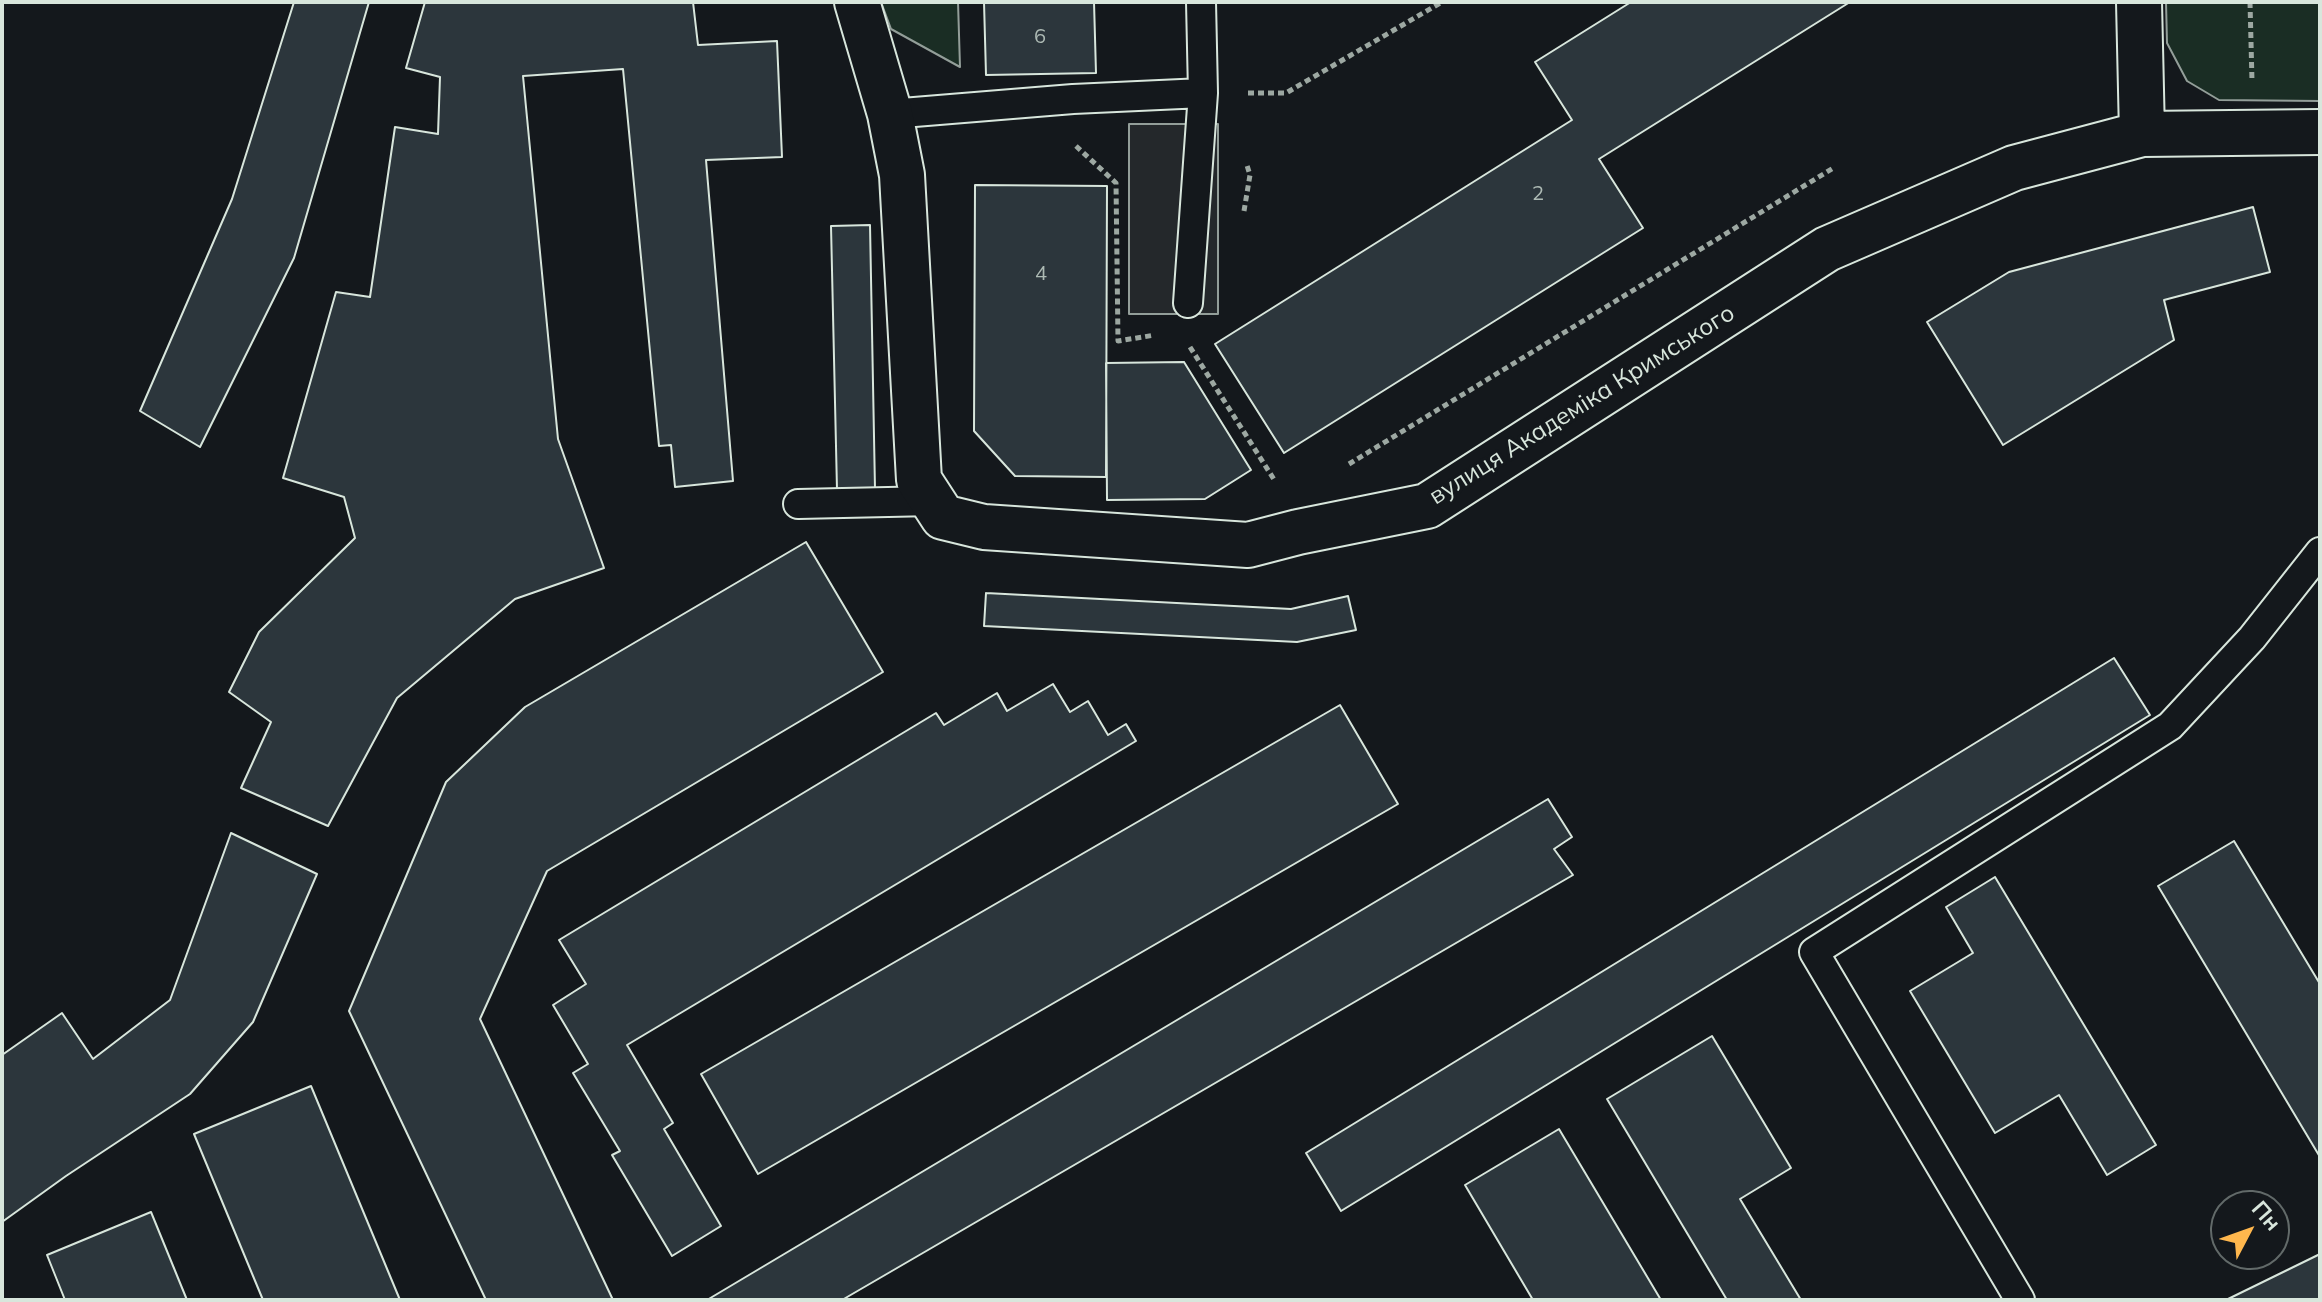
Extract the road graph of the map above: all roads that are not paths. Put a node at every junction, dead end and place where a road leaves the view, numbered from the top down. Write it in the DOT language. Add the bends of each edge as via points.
graph roads {
  1 [pos="857,2"];
  2 [pos="1201,2"];
  3 [pos="2139,2"];
  4 [pos="1203,93"];
  5 [pos="890,114"];
  6 [pos="2320,132"];
  7 [pos="2142,134"];
  8 [pos="1188,303"];
  9 [pos="933,501"];
  10 [pos="798,504"];
  11 [pos="2320,552"];
  12 [pos="2020,1300"];
  1 -- 5 [label="street"];
  2 -- 4 [label="lane"];
  3 -- 7 [label="street"];
  4 -- 5 [label="lane"];
  4 -- 8 [label="lane"];
  5 -- 9 [label="street" via="902,175 919,480"];
  6 -- 7 [label="street, вулиця Академіка Кримського"];
  7 -- 9 [label="street, вулиця Академіка Кримського" via="2014,168 1827,249 1427,506 1248,545 984,527 943,517"];
  9 -- 10 [label="lane"];
  11 -- 12 [label="lane" via="2252,638 2170,726 1814,952"];
}
